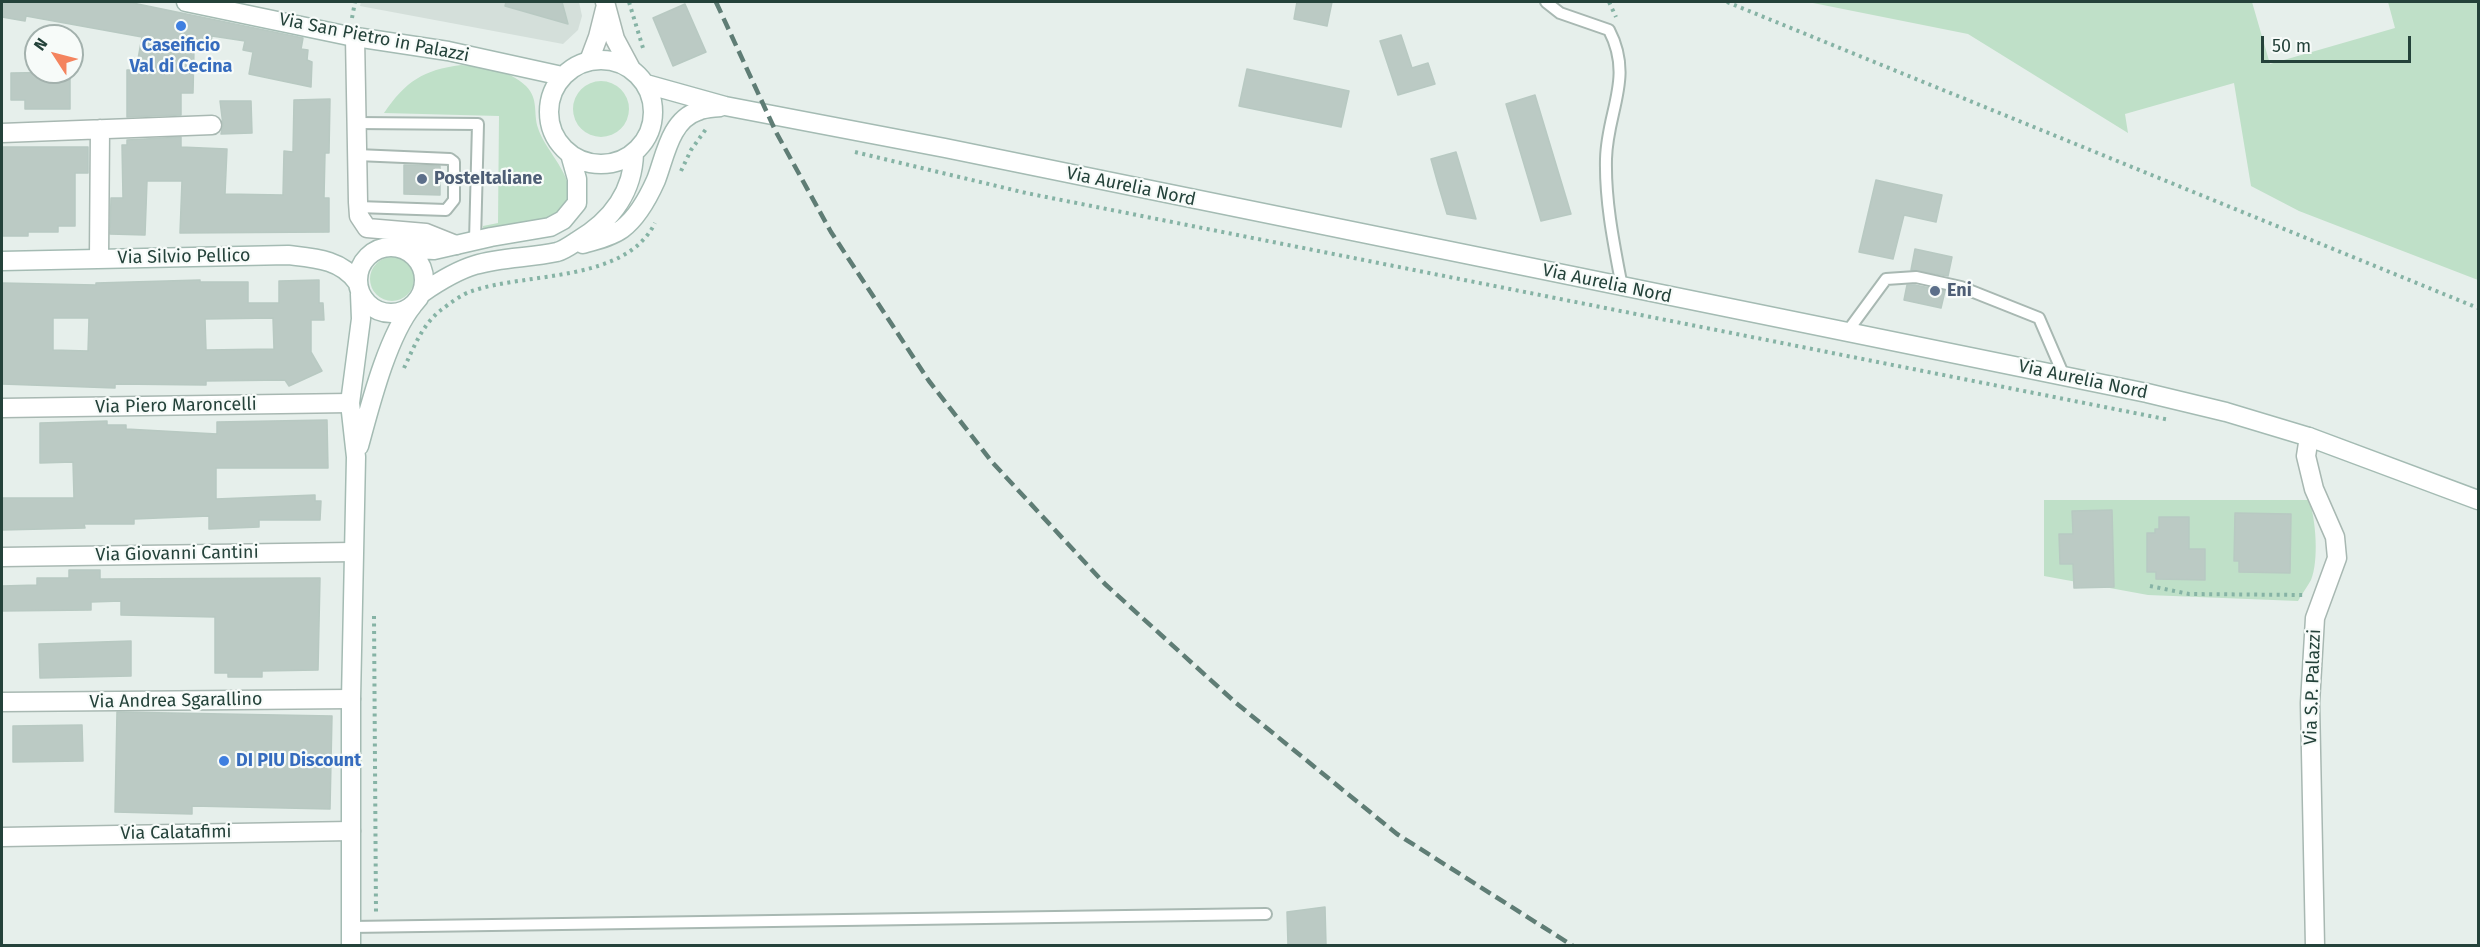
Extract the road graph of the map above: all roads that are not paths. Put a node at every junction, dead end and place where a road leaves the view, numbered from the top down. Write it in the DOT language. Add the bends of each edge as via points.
graph roads {
  1 [pos="186,2"];
  2 [pos="1546,2"];
  3 [pos="605,4"];
  4 [pos="355,37"];
  5 [pos="588,61"];
  6 [pos="630,68"];
  7 [pos="562,76"];
  8 [pos="646,84"];
  9 [pos="725,106"];
  10 [pos="356,123"];
  11 [pos="212,125"];
  12 [pos="100,129"];
  13 [pos="2,133"];
  14 [pos="634,153"];
  15 [pos="570,154"];
  16 [pos="357,155"];
  17 [pos="358,207"];
  18 [pos="475,241"];
  19 [pos="456,245"];
  20 [pos="403,248"];
  21 [pos="559,251"];
  22 [pos="99,258"];
  23 [pos="2,261"];
  24 [pos="1622,287"];
  25 [pos="359,288"];
  26 [pos="418,299"];
  27 [pos="1847,332"];
  28 [pos="2064,376"];
  29 [pos="350,403"];
  30 [pos="2,408"];
  31 [pos="2309,437"];
  32 [pos="356,457"];
  33 [pos="2478,500"];
  34 [pos="353,552"];
  35 [pos="2,556"];
  36 [pos="351,699"];
  37 [pos="2,702"];
  38 [pos="351,831"];
  39 [pos="2,837"];
  40 [pos="1266,914"];
  41 [pos="351,927"];
  42 [pos="351,945"];
  43 [pos="2315,945"];
  1 -- 4 [label="main road, Via San Pietro in Palazzi"];
  2 -- 24 [label="lane" via="1560,13 1609,30 1617,45 1621,69 1606,158 1608,215"];
  3 -- 5 [label="main road"];
  3 -- 6 [label="main road" via="615,39"];
  4 -- 7 [label="main road, Via San Pietro in Palazzi" via="448,51"];
  4 -- 10 [label="main road"];
  5 -- 6 [label="main road" via="609,60"];
  5 -- 7 [label="main road"];
  6 -- 8 [label="main road"];
  7 -- 15 [label="main road" via="553,91 550,126"];
  8 -- 9 [label="main road, Via Aurelia Nord"];
  8 -- 14 [label="main road" via="654,113 645,142"];
  9 -- 21 [label="main road" via="696,111 685,118 669,141 656,179 633,220 620,231"];
  9 -- 24 [label="main road, Via Aurelia Nord"];
  10 -- 16 [label="main road"];
  10 -- 18 [label="lane" via="478,124"];
  11 -- 12 [label="main road"];
  12 -- 13 [label="main road"];
  12 -- 22 [label="main road"];
  14 -- 15 [label="main road" via="602,165"];
  14 -- 21 [label="main road" via="629,184 610,216"];
  15 -- 18 [label="main road" via="577,179 577,204 563,220 550,228"];
  16 -- 17 [label="main road"];
  16 -- 17 [label="lane" via="450,159 454,200 446,210"];
  17 -- 19 [label="main road" via="367,228 426,233"];
  18 -- 19 [label="main road"];
  19 -- 20 [label="main road" via="424,250"];
  20 -- 25 [label="main road" via="392,246 371,253 363,261"];
  20 -- 26 [label="main road" via="412,254 423,272"];
  21 -- 26 [label="main road" via="476,265 444,278"];
  22 -- 23 [label="main road, Via Silvio Pellico"];
  22 -- 25 [label="main road, Via Silvio Pellico" via="288,255 343,267"];
  24 -- 27 [label="main road, Via Aurelia Nord"];
  25 -- 26 [label="main road" via="366,303 384,313 395,313"];
  25 -- 29 [label="main road" via="361,319"];
  26 -- 32 [label="main road" via="398,328"];
  27 -- 28 [label="main road, Via Aurelia Nord"];
  27 -- 28 [label="lane" via="1886,279 1916,277 1961,287 2039,318"];
  28 -- 31 [label="main road, Via Aurelia Nord" via="2226,412"];
  29 -- 30 [label="main road, Via Piero Maroncelli"];
  29 -- 32 [label="main road"];
  31 -- 33 [label="main road, Via Aurelia Nord"];
  31 -- 43 [label="main road, Via S.P. Palazzi" via="2306,456 2314,489 2335,537 2337,558 2316,618 2310,704"];
  32 -- 34 [label="main road"];
  34 -- 35 [label="main road, Via Giovanni Cantini"];
  34 -- 36 [label="main road"];
  36 -- 37 [label="main road, Via Andrea Sgarallino"];
  36 -- 38 [label="main road"];
  38 -- 39 [label="main road, Via Calatafimi"];
  38 -- 41 [label="main road"];
  40 -- 41 [label="lane"];
  41 -- 42 [label="main road"];
}
